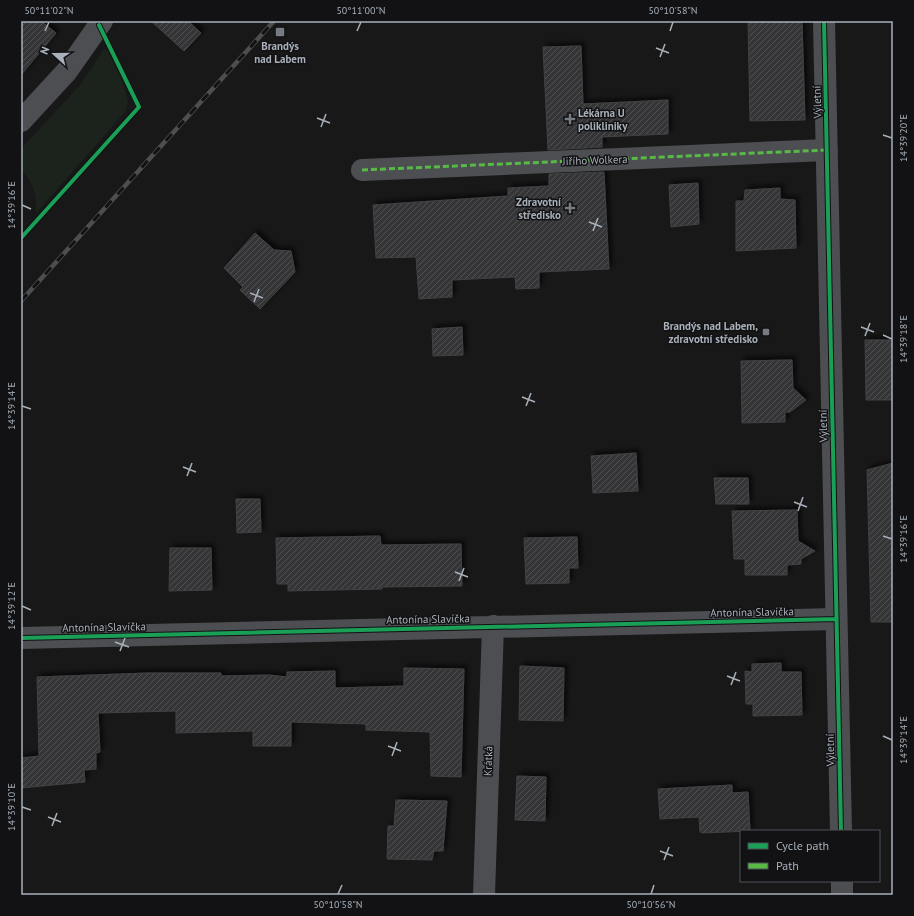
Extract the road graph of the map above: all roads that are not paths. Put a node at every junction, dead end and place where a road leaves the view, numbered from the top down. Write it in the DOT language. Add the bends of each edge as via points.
graph roads {
  1 [pos="102,21"];
  2 [pos="824,21"];
  3 [pos="21,121"];
  4 [pos="827,150"];
  5 [pos="362,170"];
  6 [pos="836,619"];
  7 [pos="493,626"];
  8 [pos="21,638"];
  9 [pos="841,830"];
  10 [pos="842,882"];
  11 [pos="484,895"];
  12 [pos="842,895"];
  1 -- 3 [label="street" via="67,71"];
  2 -- 4 [label="street, Výletní"];
  4 -- 5 [label="street, Jiřího Wolkera"];
  4 -- 6 [label="street, Výletní"];
  6 -- 7 [label="street, Antonína Slavíčka"];
  6 -- 9 [label="street, Výletní"];
  7 -- 8 [label="street, Antonína Slavíčka"];
  7 -- 11 [label="street, Krátká"];
  10 -- 12 [label="street"];
}
